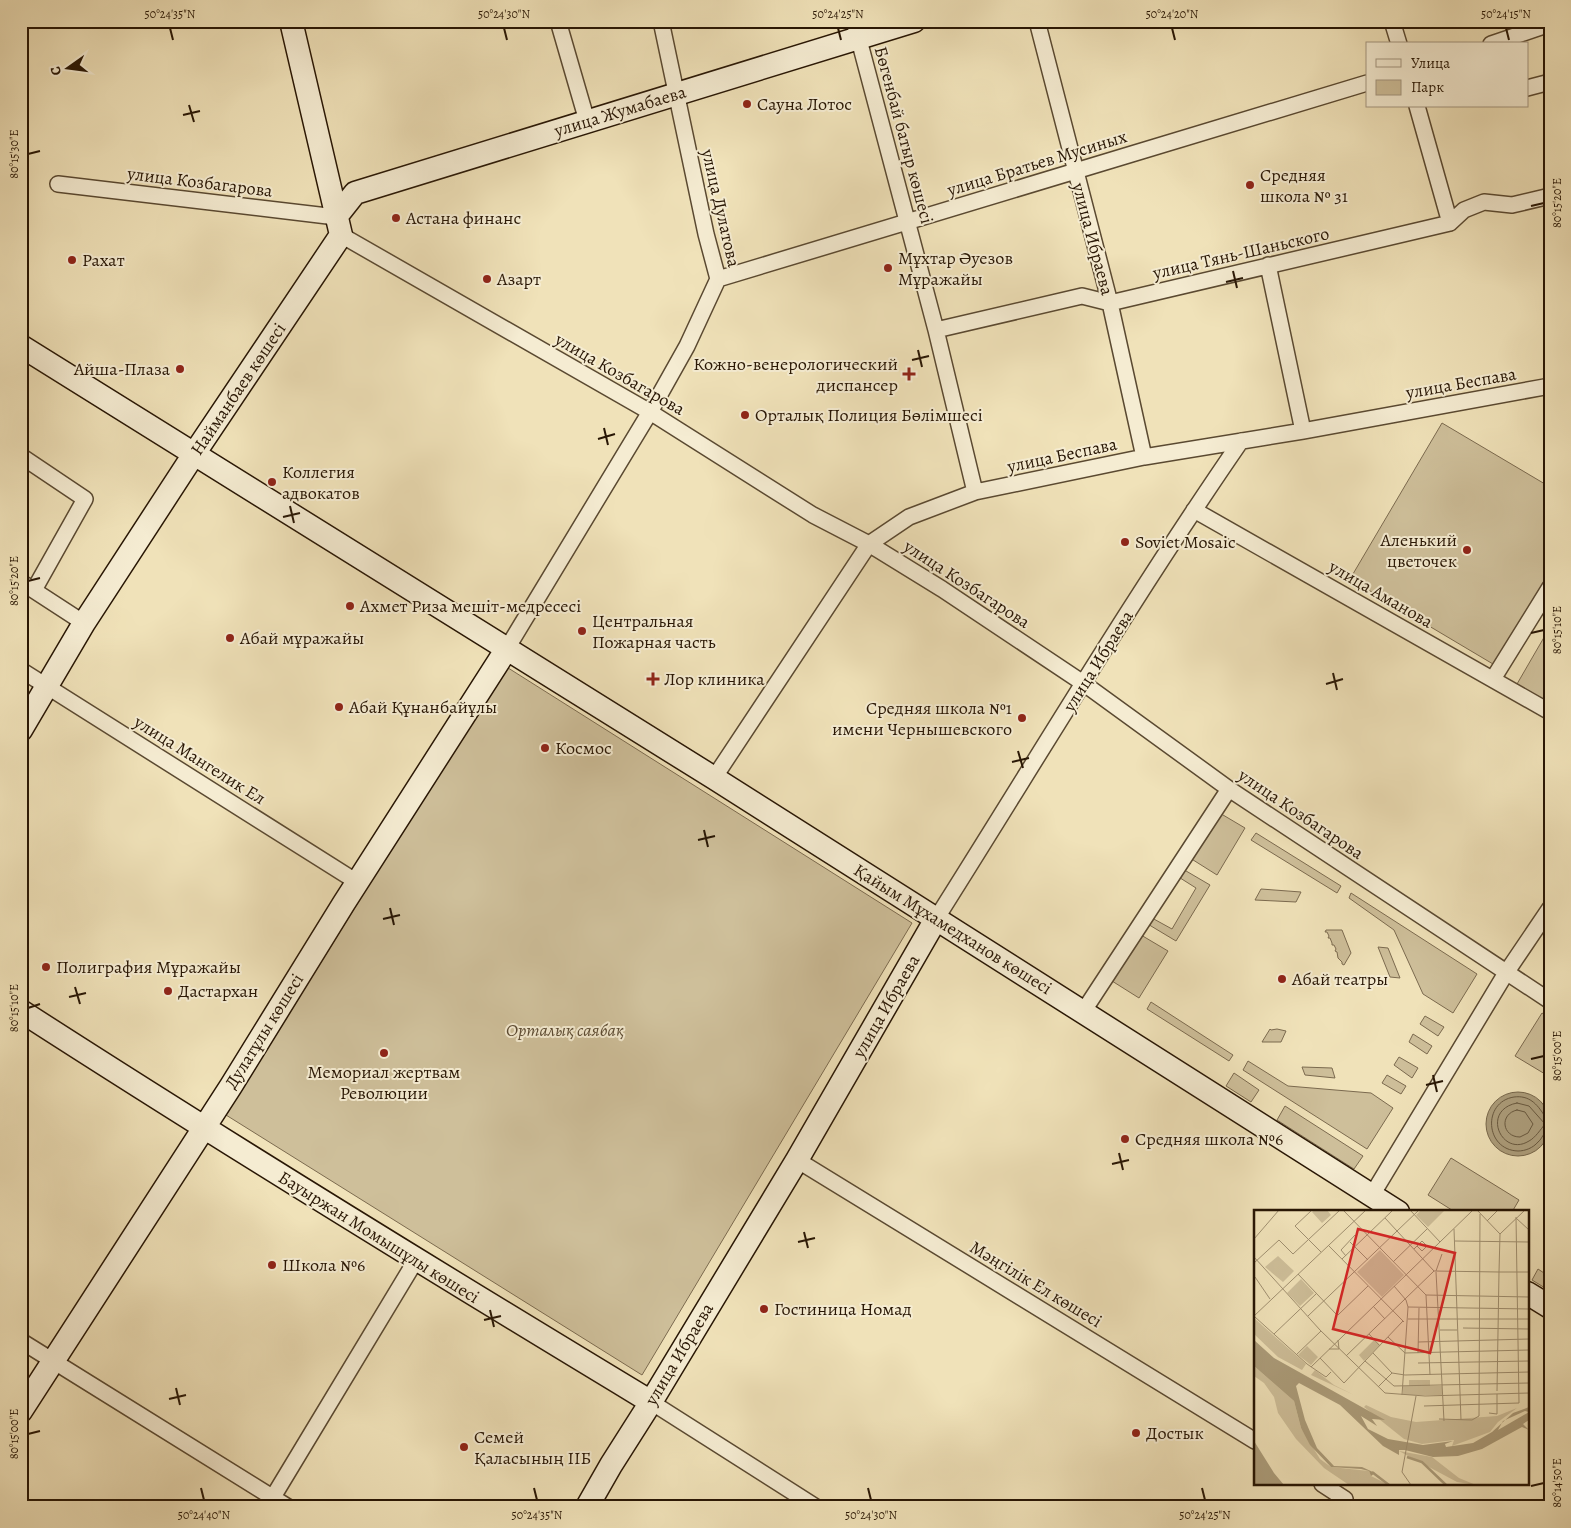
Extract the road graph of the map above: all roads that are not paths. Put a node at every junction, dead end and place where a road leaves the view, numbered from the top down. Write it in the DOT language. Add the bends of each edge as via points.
graph roads {
  1 [pos="291,21"];
  2 [pos="558,21"];
  3 [pos="661,21"];
  4 [pos="914,21"];
  5 [pos="1038,21"];
  6 [pos="1392,21"];
  7 [pos="1550,24"];
  8 [pos="856,30"];
  9 [pos="1398,42"];
  10 [pos="1497,42"];
  11 [pos="1550,82"];
  12 [pos="1366,83"];
  13 [pos="1528,88"];
  14 [pos="676,94"];
  15 [pos="1418,108"];
  16 [pos="587,121"];
  17 [pos="1075,171"];
  18 [pos="58,184"];
  19 [pos="1550,196"];
  20 [pos="908,222"];
  21 [pos="1450,223"];
  22 [pos="339,226"];
  23 [pos="1268,265"];
  24 [pos="718,279"];
  25 [pos="1110,303"];
  26 [pos="936,330"];
  27 [pos="21,346"];
  28 [pos="1550,386"];
  29 [pos="650,412"];
  30 [pos="1303,431"];
  31 [pos="1241,441"];
  32 [pos="194,454"];
  33 [pos="21,456"];
  34 [pos="1144,457"];
  35 [pos="975,492"];
  36 [pos="1194,510"];
  37 [pos="869,544"];
  38 [pos="28,586"];
  39 [pos="1550,587"];
  40 [pos="84,624"];
  41 [pos="506,650"];
  42 [pos="21,670"];
  43 [pos="1493,679"];
  44 [pos="1083,683"];
  45 [pos="48,686"];
  46 [pos="1550,712"];
  47 [pos="21,730"];
  48 [pos="714,778"];
  49 [pos="1229,789"];
  50 [pos="357,882"];
  51 [pos="1550,908"];
  52 [pos="936,919"];
  53 [pos="1506,973"];
  54 [pos="1550,1001"];
  55 [pos="21,1011"];
  56 [pos="1083,1012"];
  57 [pos="203,1128"];
  58 [pos="796,1160"];
  59 [pos="1372,1196"];
  60 [pos="1395,1210"];
  61 [pos="416,1260"];
  62 [pos="1528,1294"];
  63 [pos="1550,1307"];
  64 [pos="21,1341"];
  65 [pos="53,1362"];
  66 [pos="651,1402"];
  67 [pos="21,1411"];
  68 [pos="1254,1441"];
  69 [pos="1325,1486"];
  70 [pos="1345,1499"];
  71 [pos="270,1502"];
  72 [pos="288,1507"];
  73 [pos="587,1507"];
  74 [pos="816,1507"];
  1 -- 22 [label="street"];
  2 -- 16 [label="street"];
  3 -- 14 [label="street, улица Дулатова"];
  4 -- 8 [label="street, улица Жумабаева"];
  5 -- 17 [label="street, улица Ибраева"];
  6 -- 9 [label="street"];
  7 -- 10 [label="street"];
  8 -- 14 [label="street, улица Жумабаева"];
  8 -- 20 [label="street, Бөгенбай батыр көшесі"];
  11 -- 13 [label="street"];
  12 -- 17 [label="street, улица Братьев Мусиных"];
  14 -- 16 [label="street, улица Жумабаева"];
  14 -- 24 [label="street, улица Дулатова"];
  15 -- 21 [label="street"];
  16 -- 22 [label="street, улица Жумабаева" via="356,193"];
  17 -- 20 [label="street, улица Братьев Мусиных"];
  17 -- 25 [label="street, улица Ибраева"];
  18 -- 22 [label="street, улица Козбагарова"];
  19 -- 21 [label="street, улица Тянь-Шаньского" via="1512,205 1484,202 1464,210"];
  20 -- 24 [label="street, улица Братьев Мусиных"];
  20 -- 26 [label="street, Бөгенбай батыр көшесі"];
  21 -- 23 [label="street, улица Тянь-Шаньского"];
  22 -- 29 [label="street, улица Козбагарова"];
  22 -- 32 [label="street, Найманбаев көшесі"];
  23 -- 25 [label="street, улица Тянь-Шаньского"];
  23 -- 30 [label="street"];
  24 -- 29 [label="street, улица Дулатова" via="687,346"];
  25 -- 26 [label="street, улица Тянь-Шаньского" via="1082,296"];
  25 -- 34 [label="street, улица Ибраева"];
  26 -- 35 [label="street, Бөгенбай батыр көшесі"];
  27 -- 32 [label="street, Қайым Мұхамедханов көшесі"];
  28 -- 30 [label="street, улица Беспава"];
  29 -- 37 [label="street, улица Козбагарова" via="813,515"];
  29 -- 41 [label="street, улица Дулатова"];
  30 -- 31 [label="street, улица Беспава"];
  31 -- 34 [label="street, улица Беспава"];
  31 -- 36 [label="street, улица Ибраева"];
  32 -- 40 [label="street, Найманбаев көшесі"];
  32 -- 41 [label="street, Қайым Мұхамедханов көшесі"];
  33 -- 38 [label="street" via="85,499"];
  34 -- 35 [label="street, улица Беспава"];
  35 -- 37 [label="street, улица Беспава" via="909,516"];
  36 -- 43 [label="street, улица Аманова"];
  36 -- 44 [label="street, улица Ибраева"];
  37 -- 44 [label="street, улица Козбагарова"];
  37 -- 48 [label="street, улица Беспава"];
  38 -- 40 [label="street"];
  39 -- 43 [label="street"];
  40 -- 45 [label="street, Найманбаев көшесі"];
  41 -- 48 [label="street, Қайым Мұхамедханов көшесі"];
  41 -- 50 [label="street, Дулатұлы көшесі"];
  42 -- 45 [label="street, улица Мангелик Ел"];
  43 -- 46 [label="street, улица Аманова"];
  44 -- 49 [label="street, улица Козбагарова"];
  44 -- 52 [label="street, улица Ибраева"];
  45 -- 47 [label="street, Найманбаев көшесі"];
  45 -- 50 [label="street, улица Мангелик Ел"];
  48 -- 52 [label="street, Қайым Мұхамедханов көшесі"];
  49 -- 53 [label="street, улица Козбагарова"];
  49 -- 56 [label="street"];
  50 -- 57 [label="street, Дулатұлы көшесі"];
  51 -- 53 [label="street"];
  52 -- 56 [label="street, Қайым Мұхамедханов көшесі"];
  52 -- 58 [label="street, улица Ибраева"];
  53 -- 54 [label="street, улица Козбагарова"];
  53 -- 59 [label="street"];
  55 -- 57 [label="street, Бауыржан Момышұлы көшесі"];
  56 -- 59 [label="street, Қайым Мұхамедханов көшесі"];
  57 -- 61 [label="street, Бауыржан Момышұлы көшесі"];
  57 -- 65 [label="street, Дулатұлы көшесі"];
  58 -- 66 [label="street, улица Ибраева"];
  58 -- 68 [label="street, Мәңгілік Ел көшесі"];
  59 -- 60 [label="street, Қайым Мұхамедханов көшесі"];
  61 -- 66 [label="street, Бауыржан Момышұлы көшесі"];
  61 -- 71 [label="street"];
  62 -- 63 [label="street"];
  64 -- 65 [label="street"];
  65 -- 67 [label="street, Дулатұлы көшесі"];
  65 -- 71 [label="street"];
  66 -- 73 [label="street, улица Ибраева"];
  66 -- 74 [label="street, Бауыржан Момышұлы көшесі"];
  69 -- 70 [label="street"];
  71 -- 72 [label="street"];
}
